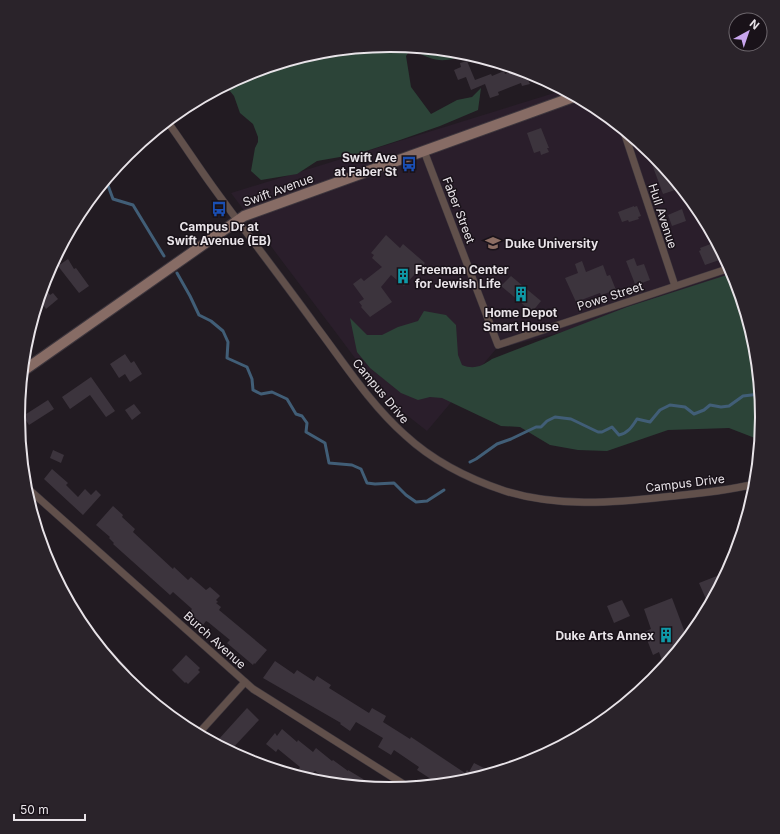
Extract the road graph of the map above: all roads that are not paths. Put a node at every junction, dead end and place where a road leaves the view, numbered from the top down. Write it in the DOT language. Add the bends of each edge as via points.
graph roads {
  1 [pos="568,99"];
  2 [pos="170,125"];
  3 [pos="626,139"];
  4 [pos="424,151"];
  5 [pos="238,220"];
  6 [pos="724,270"];
  7 [pos="674,286"];
  8 [pos="498,345"];
  9 [pos="28,367"];
  10 [pos="748,485"];
  11 [pos="33,493"];
  12 [pos="245,682"];
  13 [pos="202,730"];
  14 [pos="399,782"];
  1 -- 4 [label="street, Swift Avenue"];
  2 -- 5 [label="street, Campus Drive"];
  3 -- 7 [label="street, Hull Avenue"];
  4 -- 5 [label="street, Swift Avenue"];
  4 -- 8 [label="street, Faber Street"];
  5 -- 9 [label="street, Swift Avenue"];
  5 -- 10 [label="street, Campus Drive" via="374,403 406,436 433,457 460,472 505,491 532,498 591,502 638,500"];
  6 -- 7 [label="street, Powe Street"];
  7 -- 8 [label="street, Powe Street"];
  11 -- 12 [label="street, Burch Avenue"];
  12 -- 13 [label="street"];
  12 -- 14 [label="street, Burch Avenue"];
}
